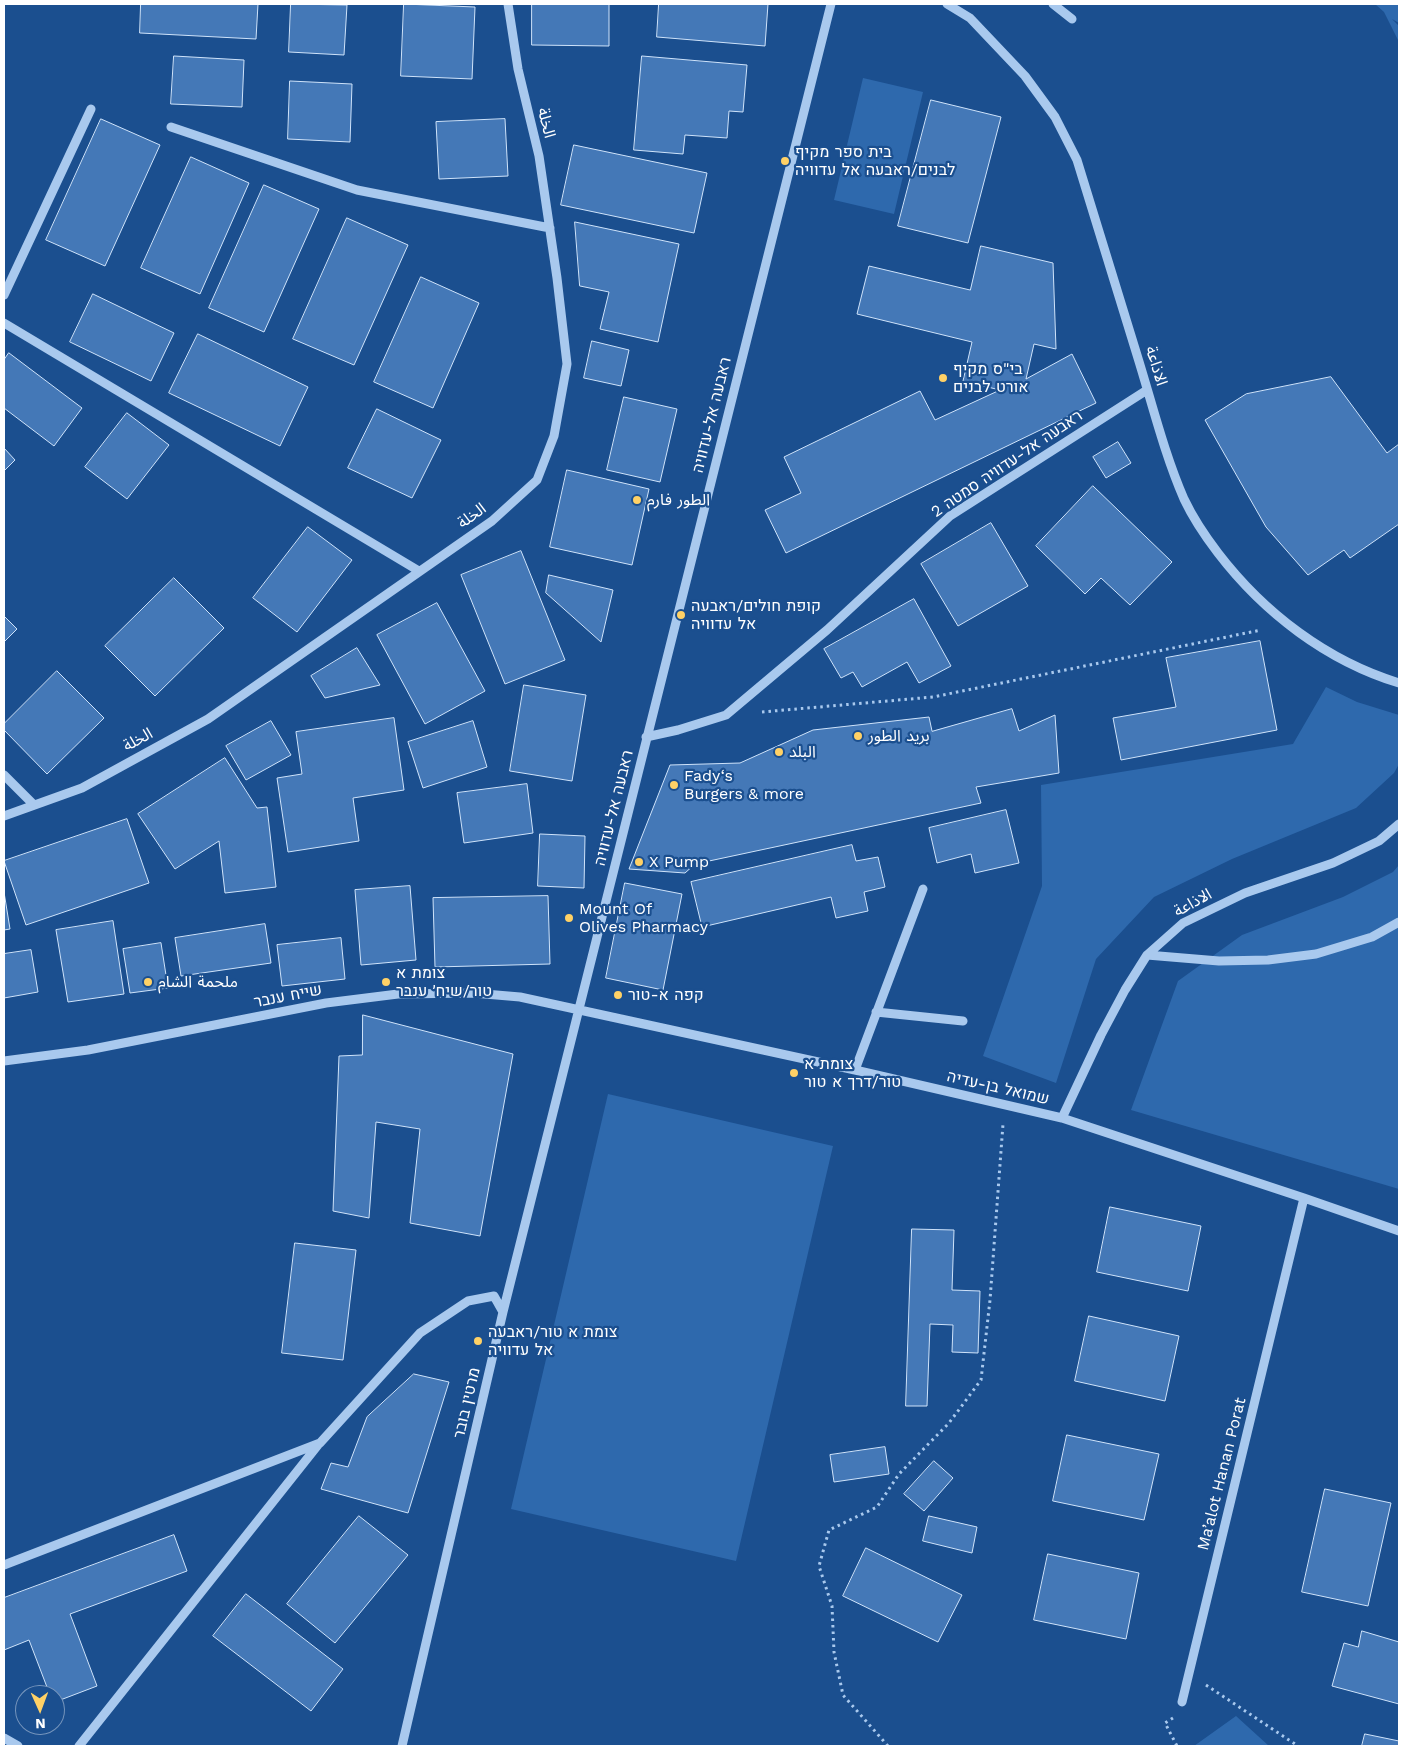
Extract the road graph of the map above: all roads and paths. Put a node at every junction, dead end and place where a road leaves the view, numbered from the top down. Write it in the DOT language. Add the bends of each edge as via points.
graph roads {
  1 [pos="508,4"];
  2 [pos="832,4"];
  3 [pos="947,4"];
  4 [pos="1053,4"];
  5 [pos="1072,19"];
  6 [pos="91,109"];
  7 [pos="171,127"];
  8 [pos="550,228"];
  9 [pos="4,295"];
  10 [pos="4,323"];
  11 [pos="1148,390"];
  12 [pos="419,571"];
  13 [pos="1268,634"];
  14 [pos="1399,682"];
  15 [pos="726,715"];
  16 [pos="646,737"];
  17 [pos="4,775"];
  18 [pos="34,805"];
  19 [pos="4,816"];
  20 [pos="1399,824"];
  21 [pos="923,888"];
  22 [pos="1399,922"];
  23 [pos="1147,955"];
  24 [pos="580,1009"];
  25 [pos="876,1012"];
  26 [pos="963,1021"];
  27 [pos="4,1061"];
  28 [pos="854,1070"];
  29 [pos="1005,1104"];
  30 [pos="1062,1118"];
  31 [pos="1304,1198"];
  32 [pos="1399,1231"];
  33 [pos="503,1312"];
  34 [pos="320,1443"];
  35 [pos="4,1565"];
  36 [pos="1188,1674"];
  37 [pos="1182,1702"];
  38 [pos="4,1738"];
  39 [pos="18,1746"];
  40 [pos="79,1746"];
  41 [pos="402,1746"];
  42 [pos="888,1746"];
  43 [pos="1177,1746"];
  44 [pos="1298,1746"];
  1 -- 8 [label="street, الخلة"];
  2 -- 16 [label="street, ראבעה אל-עדוויה"];
  3 -- 11 [label="street, الاذاعة" via="970,18 1026,76 1055,117 1077,160"];
  4 -- 5 [label="street"];
  6 -- 9 [label="street"];
  7 -- 8 [label="street" via="357,190"];
  8 -- 12 [label="street, الخلة" via="567,364 554,436 537,480 492,521"];
  10 -- 12 [label="street"];
  11 -- 14 [label="street, الاذاعة" via="1184,500 1231,570 1267,608 1301,634 1348,663"];
  11 -- 15 [label="street, ראבעה אל-עדוויה סמטה 2" via="950,516 827,630"];
  12 -- 18 [label="street, الخلة" via="208,719 82,788"];
  13 -- 15 [label="path" via="1260,629 933,697"];
  15 -- 16 [label="street, ראבעה אל-עדוויה סמטה 2"];
  16 -- 24 [label="street, ראבעה אל-עדוויה"];
  17 -- 18 [label="street"];
  18 -- 19 [label="street, الخلة"];
  20 -- 23 [label="street, الاذاعة" via="1379,841 1340,859 1245,892 1183,923"];
  21 -- 25 [label="street"];
  22 -- 23 [label="street" via="1372,937 1316,954 1219,962"];
  23 -- 30 [label="street, الاذاعة" via="1101,1035"];
  24 -- 27 [label="street, שייח ענבר" via="520,997 398,994 326,1003 88,1050"];
  24 -- 28 [label="street, שמואל בן-עדיה"];
  24 -- 33 [label="street, מרטין בובר"];
  25 -- 26 [label="street"];
  25 -- 28 [label="street"];
  28 -- 29 [label="street, שמואל בן-עדיה"];
  29 -- 30 [label="street, שמואל בן-עדיה"];
  29 -- 42 [label="path" via="981,1380 949,1423 899,1474 877,1507 829,1530 819,1566 832,1606 834,1652 842,1695"];
  30 -- 31 [label="street, שמואל בן-עדיה"];
  31 -- 32 [label="street, שמואל בן-עדיה"];
  31 -- 36 [label="street, Ma’alot Hanan Porat"];
  33 -- 34 [label="street" via="494,1296 468,1301 420,1333"];
  33 -- 41 [label="street, מרטין בובר"];
  34 -- 35 [label="street"];
  34 -- 40 [label="street"];
  36 -- 37 [label="street, Ma’alot Hanan Porat"];
  36 -- 44 [label="path"];
  37 -- 43 [label="path" via="1179,1716 1165,1723"];
  38 -- 39 [label="street"];
}
